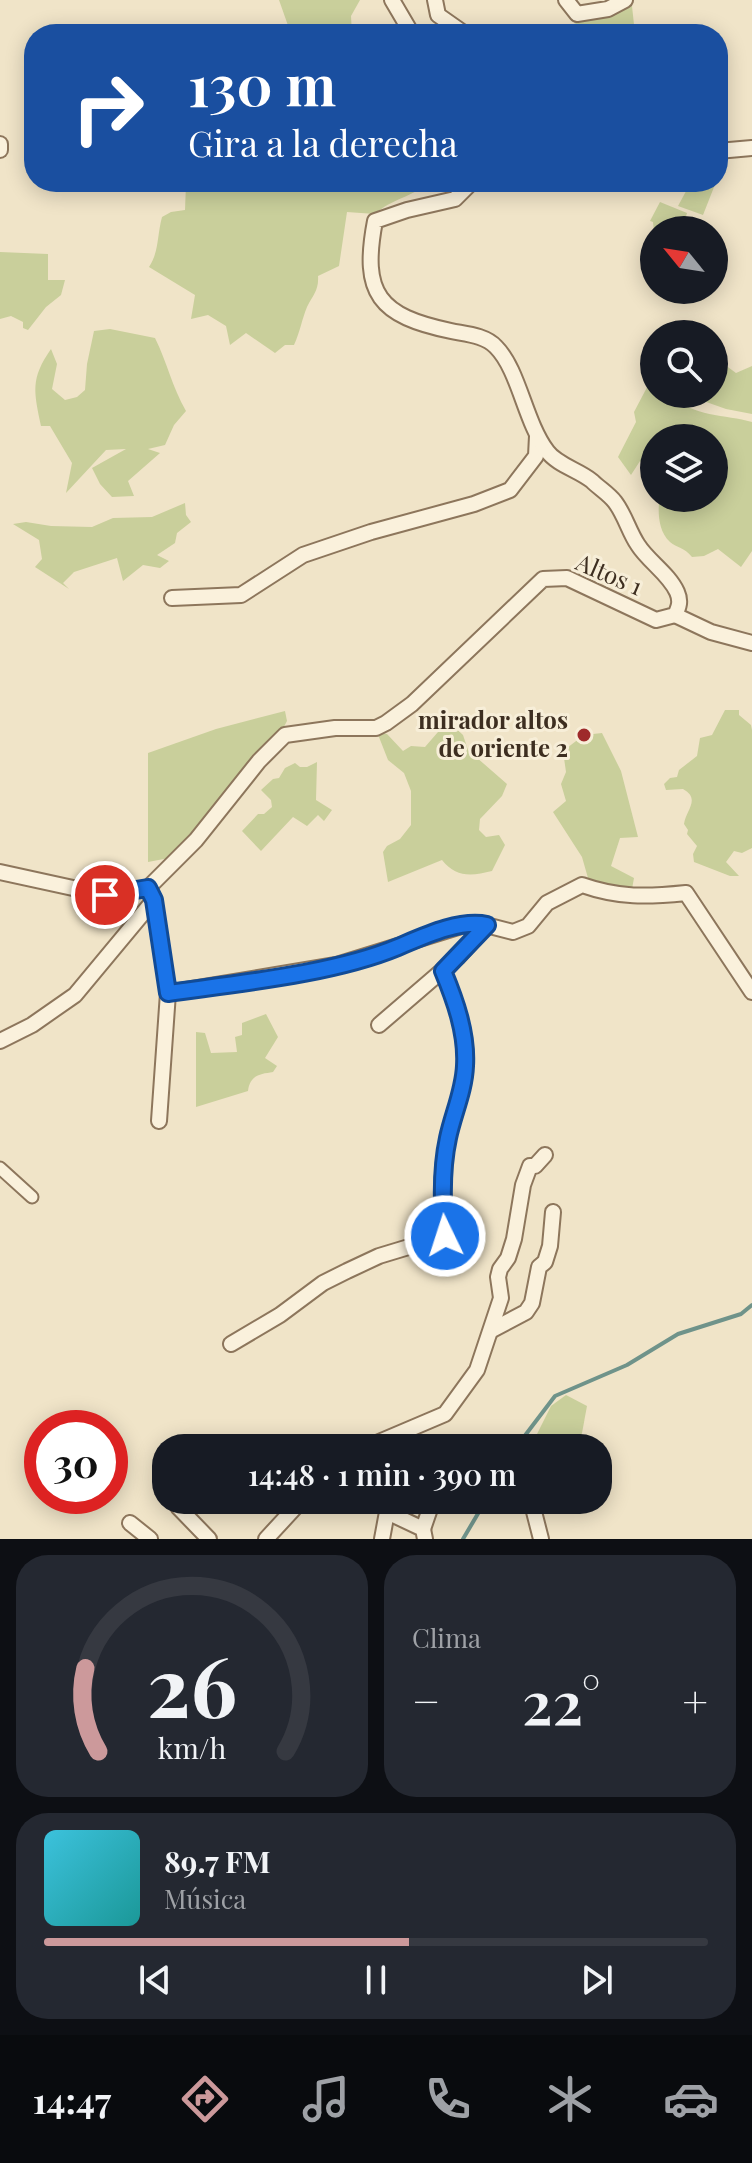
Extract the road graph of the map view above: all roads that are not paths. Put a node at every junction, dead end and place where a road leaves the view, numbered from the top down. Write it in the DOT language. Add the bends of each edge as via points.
graph roads {
  1 [pos="392,0"];
  2 [pos="435,0"];
  3 [pos="566,0"];
  4 [pos="625,0"];
  5 [pos="602,4"];
  6 [pos="406,24"];
  7 [pos="451,24"];
  8 [pos="0,144"];
  9 [pos="752,148"];
  10 [pos="0,150"];
  11 [pos="728,150"];
  12 [pos="462,192"];
  13 [pos="537,436"];
  14 [pos="172,598"];
  15 [pos="675,615"];
  16 [pos="752,643"];
  17 [pos="0,872"];
  18 [pos="151,894"];
  19 [pos="487,925"];
  20 [pos="443,971"];
  21 [pos="752,992"];
  22 [pos="168,993"];
  23 [pos="379,1025"];
  24 [pos="0,1041"];
  25 [pos="159,1121"];
  26 [pos="545,1155"];
  27 [pos="0,1168"];
  28 [pos="32,1197"];
  29 [pos="553,1212"];
  30 [pos="492,1330"];
  31 [pos="231,1344"];
  32 [pos="401,1434"];
  33 [pos="185,1514"];
  34 [pos="289,1514"];
  35 [pos="386,1514"];
  36 [pos="398,1514"];
  37 [pos="429,1514"];
  38 [pos="535,1514"];
  39 [pos="130,1523"];
  40 [pos="424,1534"];
  41 [pos="150,1539"];
  42 [pos="209,1539"];
  43 [pos="266,1539"];
  44 [pos="382,1539"];
  45 [pos="541,1539"];
  1 -- 6 [label="street"];
  2 -- 7 [label="street" via="438,15"];
  3 -- 5 [label="street" via="577,14"];
  4 -- 5 [label="street" via="608,9"];
  8 -- 10 [label="street"];
  9 -- 11 [label="street"];
  12 -- 13 [label="street, Altos 1" via="455,199 375,221 370,270 377,292 398,314 495,346 513,373"];
  13 -- 14 [label="street" via="536,456 510,490 303,555 241,595"];
  13 -- 15 [label="street, Altos 1" via="549,454 615,502 638,546 677,591 680,605"];
  15 -- 16 [label="street"];
  15 -- 18 [label="street, Altos 1" via="656,620 567,578 543,579 386,723 285,735"];
  17 -- 18 [label="street" via="105,895"];
  18 -- 22 [label="street"];
  18 -- 24 [label="street, Altos 1" via="75,995"];
  19 -- 20 [label="street"];
  19 -- 21 [label="street" via="513,932 528,926 547,903 582,885 610,895 686,893"];
  19 -- 22 [label="street" via="437,932 336,965"];
  20 -- 23 [label="street"];
  20 -- 31 [label="street" via="457,1006 466,1065 448,1137 445,1236 379,1256 335,1277"];
  22 -- 25 [label="street"];
  26 -- 30 [label="street" via="530,1166 523,1185 514,1239 498,1277 501,1298"];
  27 -- 28 [label="street"];
  29 -- 30 [label="street" via="550,1246 539,1267 532,1303 526,1312"];
  30 -- 32 [label="street" via="477,1370 445,1414"];
  33 -- 42 [label="street"];
  34 -- 43 [label="street"];
  35 -- 44 [label="street"];
  36 -- 40 [label="street"];
  37 -- 40 [label="street"];
  38 -- 45 [label="street"];
  39 -- 41 [label="street"];
}
